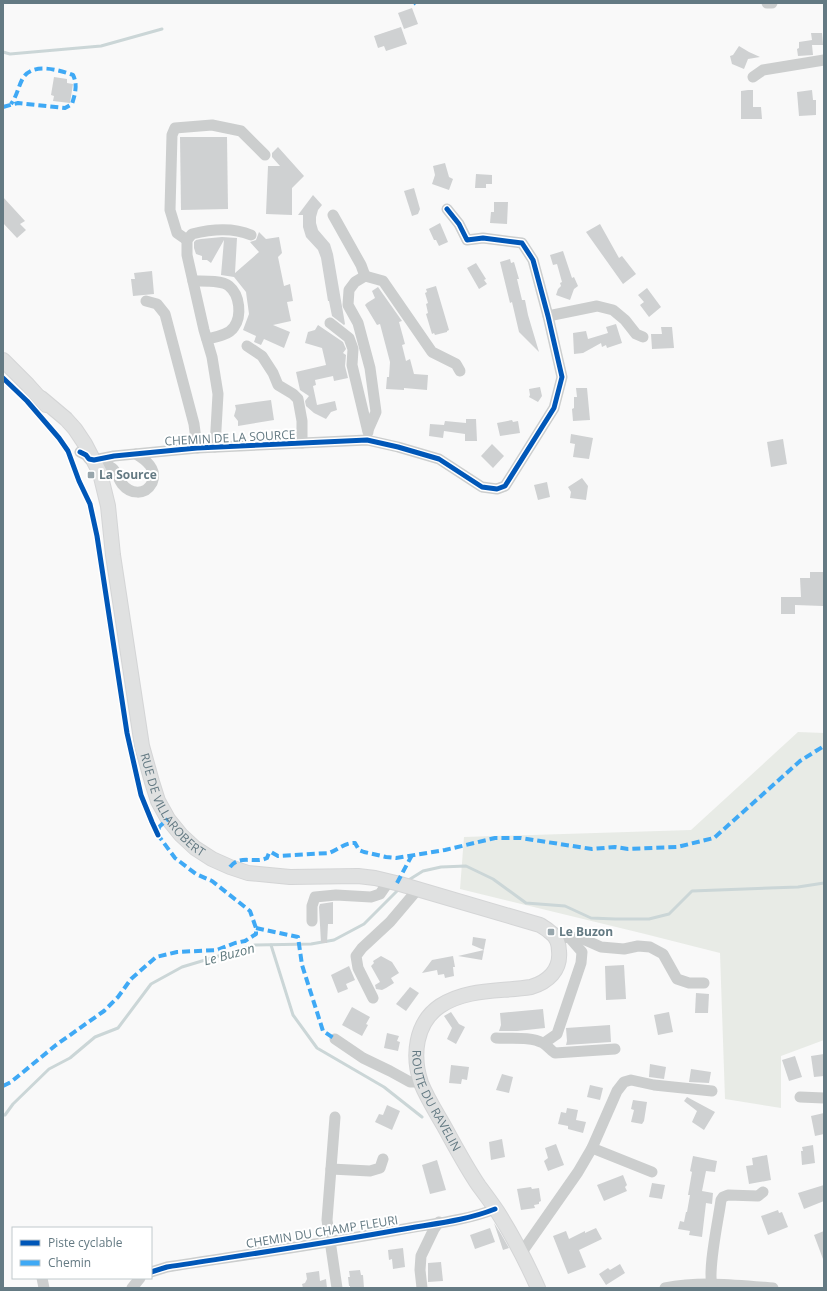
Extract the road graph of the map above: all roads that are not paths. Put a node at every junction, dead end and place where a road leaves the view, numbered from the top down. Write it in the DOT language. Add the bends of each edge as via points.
graph roads {
  1 [pos="767,3"];
  2 [pos="772,3"];
  3 [pos="824,60"];
  4 [pos="753,77"];
  5 [pos="265,155"];
  6 [pos="447,209"];
  7 [pos="333,215"];
  8 [pos="251,236"];
  9 [pos="187,240"];
  10 [pos="365,276"];
  11 [pos="193,281"];
  12 [pos="146,301"];
  13 [pos="548,316"];
  14 [pos="330,323"];
  15 [pos="643,337"];
  16 [pos="207,339"];
  17 [pos="247,346"];
  18 [pos="3,360"];
  19 [pos="460,371"];
  20 [pos="41,398"];
  21 [pos="368,435"];
  22 [pos="302,444"];
  23 [pos="215,447"];
  24 [pos="197,448"];
  25 [pos="80,452"];
  26 [pos="136,454"];
  27 [pos="94,460"];
  28 [pos="113,555"];
  29 [pos="404,885"];
  30 [pos="312,921"];
  31 [pos="562,938"];
  32 [pos="704,983"];
  33 [pos="373,998"];
  34 [pos="496,1038"];
  35 [pos="335,1039"];
  36 [pos="544,1043"];
  37 [pos="615,1050"];
  38 [pos="421,1082"];
  39 [pos="712,1091"];
  40 [pos="800,1097"];
  41 [pos="824,1098"];
  42 [pos="335,1117"];
  43 [pos="592,1148"];
  44 [pos="383,1159"];
  45 [pos="330,1169"];
  46 [pos="652,1172"];
  47 [pos="763,1192"];
  48 [pos="496,1209"];
  49 [pos="439,1222"];
  50 [pos="330,1241"];
  51 [pos="522,1252"];
  52 [pos="152,1272"];
  53 [pos="139,1279"];
  54 [pos="712,1286"];
  55 [pos="132,1288"];
  56 [pos="337,1288"];
  57 [pos="422,1288"];
  58 [pos="538,1288"];
  59 [pos="665,1288"];
  60 [pos="773,1288"];
  1 -- 2 [label="street"];
  3 -- 4 [label="street" via="764,70"];
  5 -- 9 [label="street" via="241,131 212,125 175,128 172,135 170,210 178,233"];
  6 -- 13 [label="street" via="467,240 483,238 522,243 533,260"];
  7 -- 10 [label="street"];
  8 -- 9 [label="street" via="226,229 192,234"];
  9 -- 11 [label="street" via="187,256"];
  10 -- 19 [label="street" via="383,281 432,352 456,364"];
  10 -- 21 [label="street" via="355,282 349,290 348,305 358,323 370,368 376,412"];
  11 -- 16 [label="street"];
  11 -- 16 [label="street" via="211,281 229,286 237,298 239,313 234,327 223,335"];
  12 -- 24 [label="street" via="158,304 165,314 194,424"];
  13 -- 15 [label="street" via="597,306 613,310 636,334"];
  13 -- 21 [label="street, CHEMIN DE LA SOURCE" via="562,377 559,390 554,408 504,486 498,489 482,487 438,459"];
  14 -- 21 [label="street" via="349,338 352,365"];
  16 -- 23 [label="street" via="218,394"];
  17 -- 22 [label="street" via="262,356 278,385 298,399 302,421"];
  18 -- 20 [label="main road, RUE DE VILLAROBERT"];
  20 -- 25 [label="main road, RUE DE VILLAROBERT"];
  20 -- 27 [label="main road, RUE DE VILLAROBERT" via="66,419"];
  21 -- 22 [label="street, CHEMIN DE LA SOURCE"];
  22 -- 23 [label="street, CHEMIN DE LA SOURCE"];
  23 -- 24 [label="street, CHEMIN DE LA SOURCE"];
  24 -- 26 [label="street, CHEMIN DE LA SOURCE"];
  25 -- 27 [label="street"];
  25 -- 28 [label="main road, RUE DE VILLAROBERT" via="96,488"];
  26 -- 27 [label="street, CHEMIN DE LA SOURCE"];
  26 -- 27 [label="street" via="147,460 152,467 153,480 146,490 135,493 122,484 111,468"];
  27 -- 28 [label="main road, RUE DE VILLAROBERT" via="108,506"];
  28 -- 29 [label="main road, RUE DE VILLAROBERT" via="142,746 158,801 168,819 195,848 230,868 248,873 290,877 358,876"];
  29 -- 30 [label="street" via="371,897 336,895 315,898"];
  29 -- 31 [label="main road" via="540,925"];
  29 -- 33 [label="street" via="390,922 356,956 358,968"];
  31 -- 32 [label="street" via="583,939 601,947 624,949 650,946 663,954 677,978 689,983"];
  31 -- 36 [label="street" via="582,952 582,963 557,1034"];
  31 -- 38 [label="main road, ROUTE DU RAVELIN" via="556,970 543,982 531,987 456,997 430,1014 417,1041 416,1052"];
  34 -- 36 [label="street" via="531,1039"];
  35 -- 38 [label="street" via="363,1058 410,1082"];
  36 -- 37 [label="street" via="555,1053"];
  38 -- 48 [label="main road, ROUTE DU RAVELIN" via="465,1163"];
  39 -- 43 [label="street" via="631,1080 624,1082 617,1091"];
  40 -- 41 [label="street"];
  42 -- 45 [label="street"];
  43 -- 46 [label="street"];
  43 -- 51 [label="street"];
  44 -- 45 [label="street" via="380,1168 370,1171"];
  45 -- 50 [label="street" via="327,1220"];
  47 -- 54 [label="street" via="758,1196 723,1196 710,1270"];
  48 -- 49 [label="street, CHEMIN DU CHAMP FLEURI"];
  48 -- 51 [label="main road, ROUTE DU RAVELIN"];
  49 -- 50 [label="street, CHEMIN DU CHAMP FLEURI"];
  49 -- 57 [label="street" via="422,1256"];
  50 -- 52 [label="street, CHEMIN DU CHAMP FLEURI" via="167,1267"];
  50 -- 56 [label="street"];
  51 -- 58 [label="main road, ROUTE DU RAVELIN"];
  53 -- 55 [label="street"];
  54 -- 59 [label="street" via="691,1284"];
  54 -- 60 [label="street"];
}
